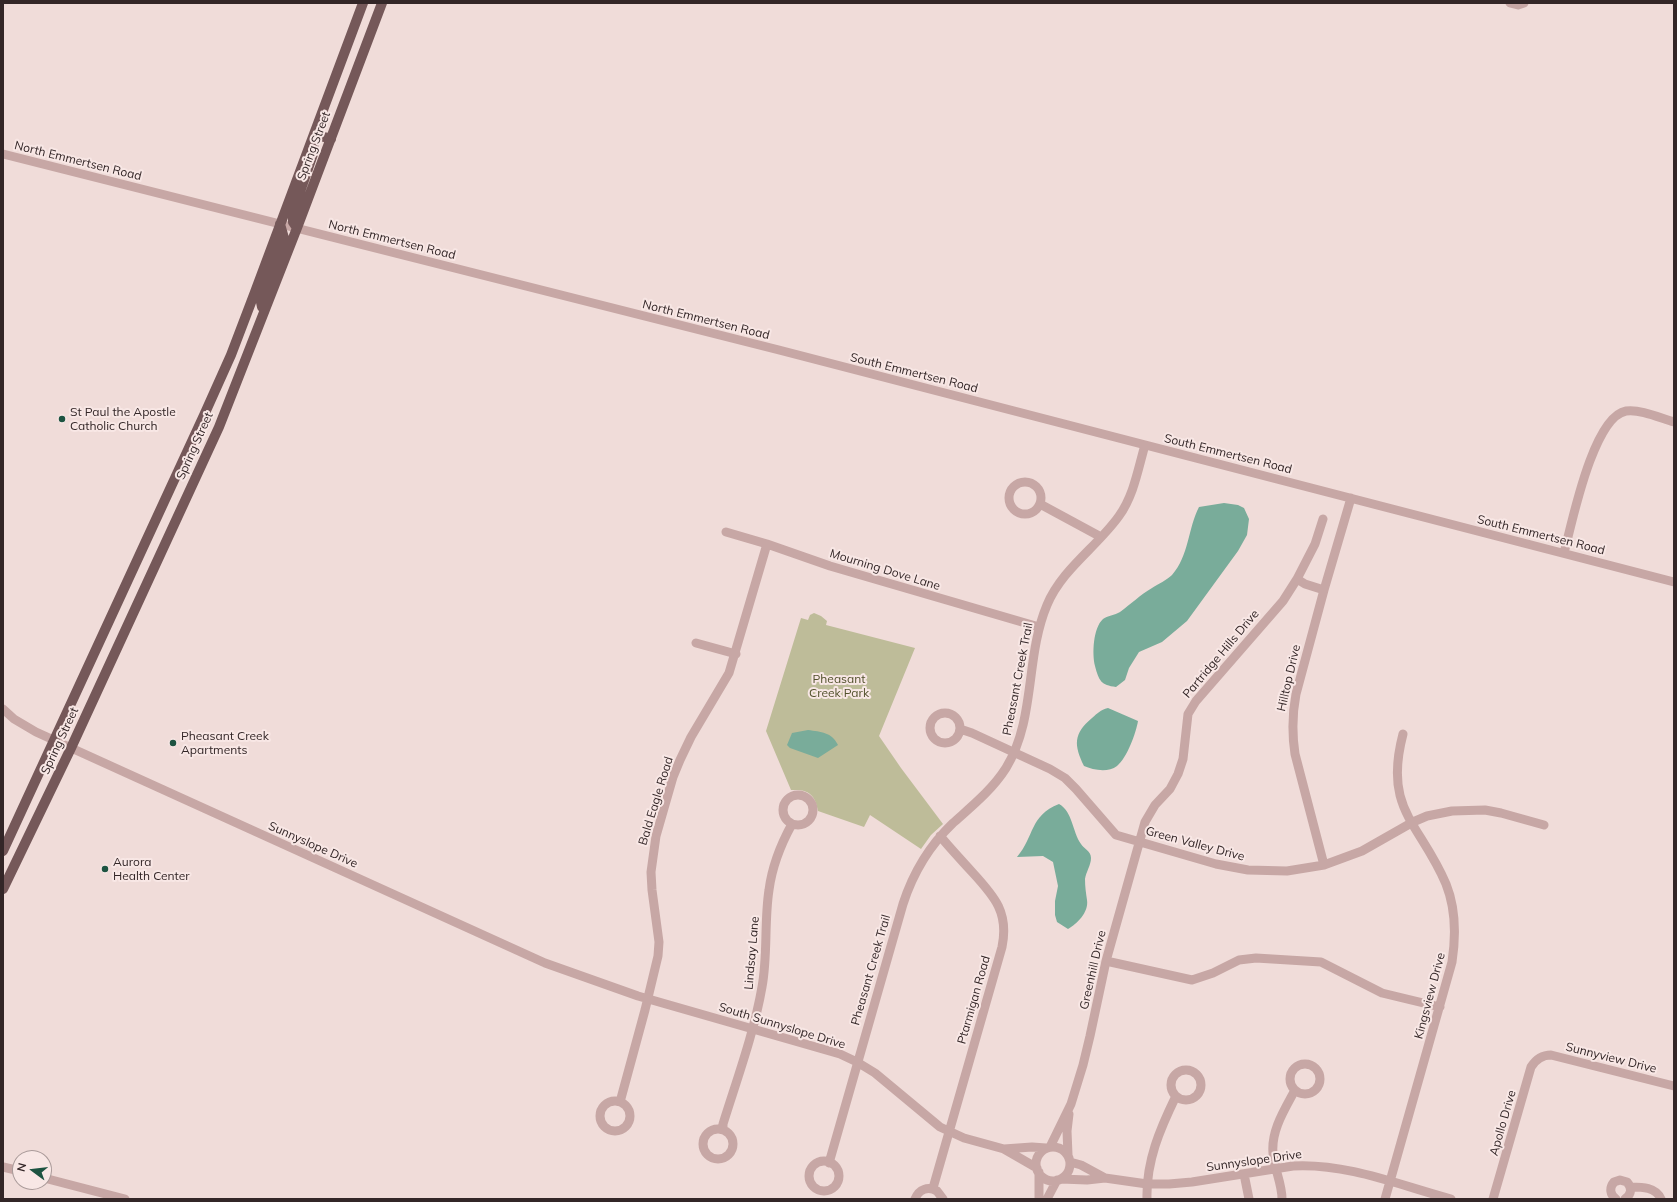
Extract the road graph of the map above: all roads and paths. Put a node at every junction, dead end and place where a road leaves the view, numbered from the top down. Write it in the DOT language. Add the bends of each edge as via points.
graph roads {
  1 [pos="363,3"];
  2 [pos="382,3"];
  3 [pos="1510,3"];
  4 [pos="1524,3"];
  5 [pos="314,134"];
  6 [pos="331,139"];
  7 [pos="3,154"];
  8 [pos="280,224"];
  9 [pos="297,228"];
  10 [pos="249,308"];
  11 [pos="264,313"];
  12 [pos="775,349"];
  13 [pos="1674,422"];
  14 [pos="1145,445"];
  15 [pos="167,496"];
  16 [pos="1351,498"];
  17 [pos="183,504"];
  18 [pos="1040,504"];
  19 [pos="1323,519"];
  20 [pos="726,532"];
  21 [pos="1101,537"];
  22 [pos="767,544"];
  23 [pos="1564,553"];
  24 [pos="1297,579"];
  25 [pos="1674,582"];
  26 [pos="1324,590"];
  27 [pos="1040,627"];
  28 [pos="102,636"];
  29 [pos="696,643"];
  30 [pos="118,644"];
  31 [pos="736,654"];
  32 [pos="3,709"];
  33 [pos="960,730"];
  34 [pos="1403,734"];
  35 [pos="53,740"];
  36 [pos="71,748"];
  37 [pos="1015,753"];
  38 [pos="1411,823"];
  39 [pos="792,824"];
  40 [pos="1544,825"];
  41 [pos="940,836"];
  42 [pos="1139,842"];
  43 [pos="3,851"];
  44 [pos="1324,865"];
  45 [pos="3,889"];
  46 [pos="1106,961"];
  47 [pos="648,999"];
  48 [pos="1440,1007"];
  49 [pos="752,1028"];
  50 [pos="1541,1056"];
  51 [pos="857,1062"];
  52 [pos="1674,1086"];
  53 [pos="1295,1090"];
  54 [pos="1176,1096"];
  55 [pos="620,1102"];
  56 [pos="1071,1104"];
  57 [pos="723,1130"];
  58 [pos="950,1132"];
  59 [pos="1048,1148"];
  60 [pos="1004,1149"];
  61 [pos="1069,1158"];
  62 [pos="829,1163"];
  63 [pos="1276,1168"];
  64 [pos="1038,1170"];
  65 [pos="1244,1174"];
  66 [pos="1105,1178"];
  67 [pos="52,1180"];
  68 [pos="1059,1180"];
  69 [pos="1390,1182"];
  70 [pos="1146,1184"];
  71 [pos="1630,1187"];
  72 [pos="933,1188"];
  73 [pos="126,1199"];
  74 [pos="915,1199"];
  75 [pos="943,1199"];
  76 [pos="1039,1199"];
  77 [pos="1047,1199"];
  78 [pos="1147,1199"];
  79 [pos="1249,1199"];
  80 [pos="1282,1199"];
  81 [pos="1385,1199"];
  82 [pos="1451,1199"];
  83 [pos="1493,1199"];
  84 [pos="1616,1199"];
  85 [pos="1625,1199"];
  86 [pos="1661,1199"];
  1 -- 5 [label="main road, Spring Street"];
  2 -- 6 [label="main road, Spring Street"];
  3 -- 4 [label="street"];
  5 -- 6 [label="main road"];
  5 -- 8 [label="main road, Spring Street"];
  5 -- 9 [label="main road" via="313,154 293,212 293,222"];
  6 -- 9 [label="main road, Spring Street"];
  7 -- 8 [label="street, North Emmertsen Road"];
  8 -- 9 [label="street, North Emmertsen Road"];
  8 -- 10 [label="main road, Spring Street"];
  8 -- 11 [label="main road" via="284,238 261,302"];
  9 -- 11 [label="main road, Spring Street"];
  9 -- 12 [label="street, North Emmertsen Road"];
  10 -- 11 [label="main road"];
  10 -- 15 [label="main road, Spring Street" via="205,414"];
  11 -- 17 [label="main road, Spring Street" via="218,427"];
  12 -- 14 [label="street, South Emmertsen Road"];
  13 -- 23 [label="street" via="1633,411 1618,414 1610,422 1589,463"];
  14 -- 16 [label="street, South Emmertsen Road"];
  14 -- 21 [label="street, Pheasant Creek Trail" via="1127,502"];
  15 -- 17 [label="main road"];
  15 -- 28 [label="main road, Spring Street"];
  16 -- 23 [label="street, South Emmertsen Road"];
  16 -- 26 [label="street, Hilltop Drive"];
  17 -- 30 [label="main road, Spring Street"];
  18 -- 21 [label="street"];
  19 -- 24 [label="street, Partridge Hills Drive" via="1315,544"];
  20 -- 22 [label="street, Mourning Dove Lane"];
  21 -- 27 [label="street, Pheasant Creek Trail" via="1058,586 1048,603"];
  22 -- 27 [label="street, Mourning Dove Lane" via="830,566"];
  22 -- 31 [label="street, Bald Eagle Road"];
  23 -- 25 [label="street, South Emmertsen Road"];
  24 -- 26 [label="street"];
  24 -- 42 [label="street, Partridge Hills Drive" via="1283,601 1196,701 1188,714 1183,759 1178,774 1145,822"];
  26 -- 44 [label="street, Hilltop Drive" via="1296,694 1292,724 1295,754"];
  27 -- 37 [label="street, Pheasant Creek Trail" via="1022,729"];
  28 -- 30 [label="main road"];
  28 -- 35 [label="main road, Spring Street"];
  29 -- 31 [label="street"];
  30 -- 36 [label="main road, Spring Street"];
  31 -- 47 [label="street, Bald Eagle Road" via="729,673 680,760 656,836 651,872 659,944"];
  32 -- 35 [label="street, Sunnyslope Drive" via="28,728"];
  33 -- 37 [label="street, Green Valley Drive"];
  34 -- 38 [label="street, Kingsview Drive" via="1397,779 1400,800"];
  35 -- 36 [label="street, Sunnyslope Drive"];
  35 -- 43 [label="main road, Spring Street"];
  36 -- 45 [label="main road, Spring Street"];
  36 -- 47 [label="street, Sunnyslope Drive" via="545,963"];
  37 -- 41 [label="street, Pheasant Creek Trail" via="987,792"];
  37 -- 42 [label="street, Green Valley Drive" via="1065,778 1116,835"];
  38 -- 40 [label="street, Green Valley Drive" via="1437,814 1469,809 1501,813"];
  38 -- 44 [label="street, Green Valley Drive" via="1362,851"];
  38 -- 48 [label="street, Kingsview Drive" via="1439,870 1454,913 1455,946"];
  39 -- 49 [label="street, Lindsay Lane" via="771,879 767,907 765,970"];
  41 -- 51 [label="street, Pheasant Creek Trail" via="923,858 907,891"];
  41 -- 58 [label="street, Ptarmigan Road" via="994,898 1002,914 1004,931 1002,947"];
  42 -- 44 [label="street, Green Valley Drive" via="1216,864 1248,870 1287,871"];
  42 -- 46 [label="street, Greenhill Drive"];
  46 -- 48 [label="street" via="1192,980 1239,960 1256,958 1321,962 1382,993"];
  46 -- 56 [label="street, Greenhill Drive" via="1090,1036"];
  47 -- 49 [label="street, South Sunnyslope Drive"];
  47 -- 55 [label="street, Bald Eagle Road"];
  48 -- 69 [label="street, Kingsview Drive"];
  49 -- 51 [label="street, South Sunnyslope Drive"];
  49 -- 57 [label="street, Lindsay Lane"];
  50 -- 52 [label="street, Sunnyview Drive" via="1551,1055"];
  50 -- 83 [label="street, Apollo Drive" via="1531,1067"];
  51 -- 58 [label="street, South Sunnyslope Drive" via="890,1085 930,1120"];
  51 -- 62 [label="street, Pheasant Creek Trail"];
  53 -- 63 [label="street" via="1273,1137"];
  54 -- 70 [label="street" via="1159,1133"];
  56 -- 59 [label="street, Greenhill Drive"];
  56 -- 61 [label="street, Greenhill Drive"];
  58 -- 60 [label="street, South Sunnyslope Drive"];
  58 -- 72 [label="street, Ptarmigan Road"];
  59 -- 60 [label="street, South Sunnyslope Drive"];
  59 -- 61 [label="street" via="1061,1148"];
  59 -- 64 [label="street" via="1037,1158"];
  60 -- 64 [label="street, South Sunnyslope Drive"];
  61 -- 66 [label="street, Sunnyslope Drive"];
  61 -- 68 [label="street" via="1068,1173"];
  63 -- 65 [label="street, Sunnyslope Drive"];
  63 -- 69 [label="street, Sunnyslope Drive" via="1326,1166"];
  63 -- 80 [label="street"];
  64 -- 68 [label="street" via="1041,1176 1049,1180"];
  64 -- 76 [label="street"];
  65 -- 70 [label="street, Sunnyslope Drive" via="1192,1182"];
  65 -- 79 [label="street"];
  66 -- 68 [label="street, Sunnyslope Drive"];
  66 -- 70 [label="street, Sunnyslope Drive"];
  67 -- 73 [label="street"];
  68 -- 77 [label="street"];
  69 -- 81 [label="street, Kingsview Drive"];
  69 -- 82 [label="street, Sunnyslope Drive"];
  70 -- 78 [label="street"];
  71 -- 84 [label="street" via="1624,1180 1614,1182 1611,1192"];
  71 -- 85 [label="street" via="1630,1194"];
  71 -- 86 [label="street" via="1654,1190"];
  72 -- 74 [label="street" via="920,1191"];
  72 -- 75 [label="street"];
}
